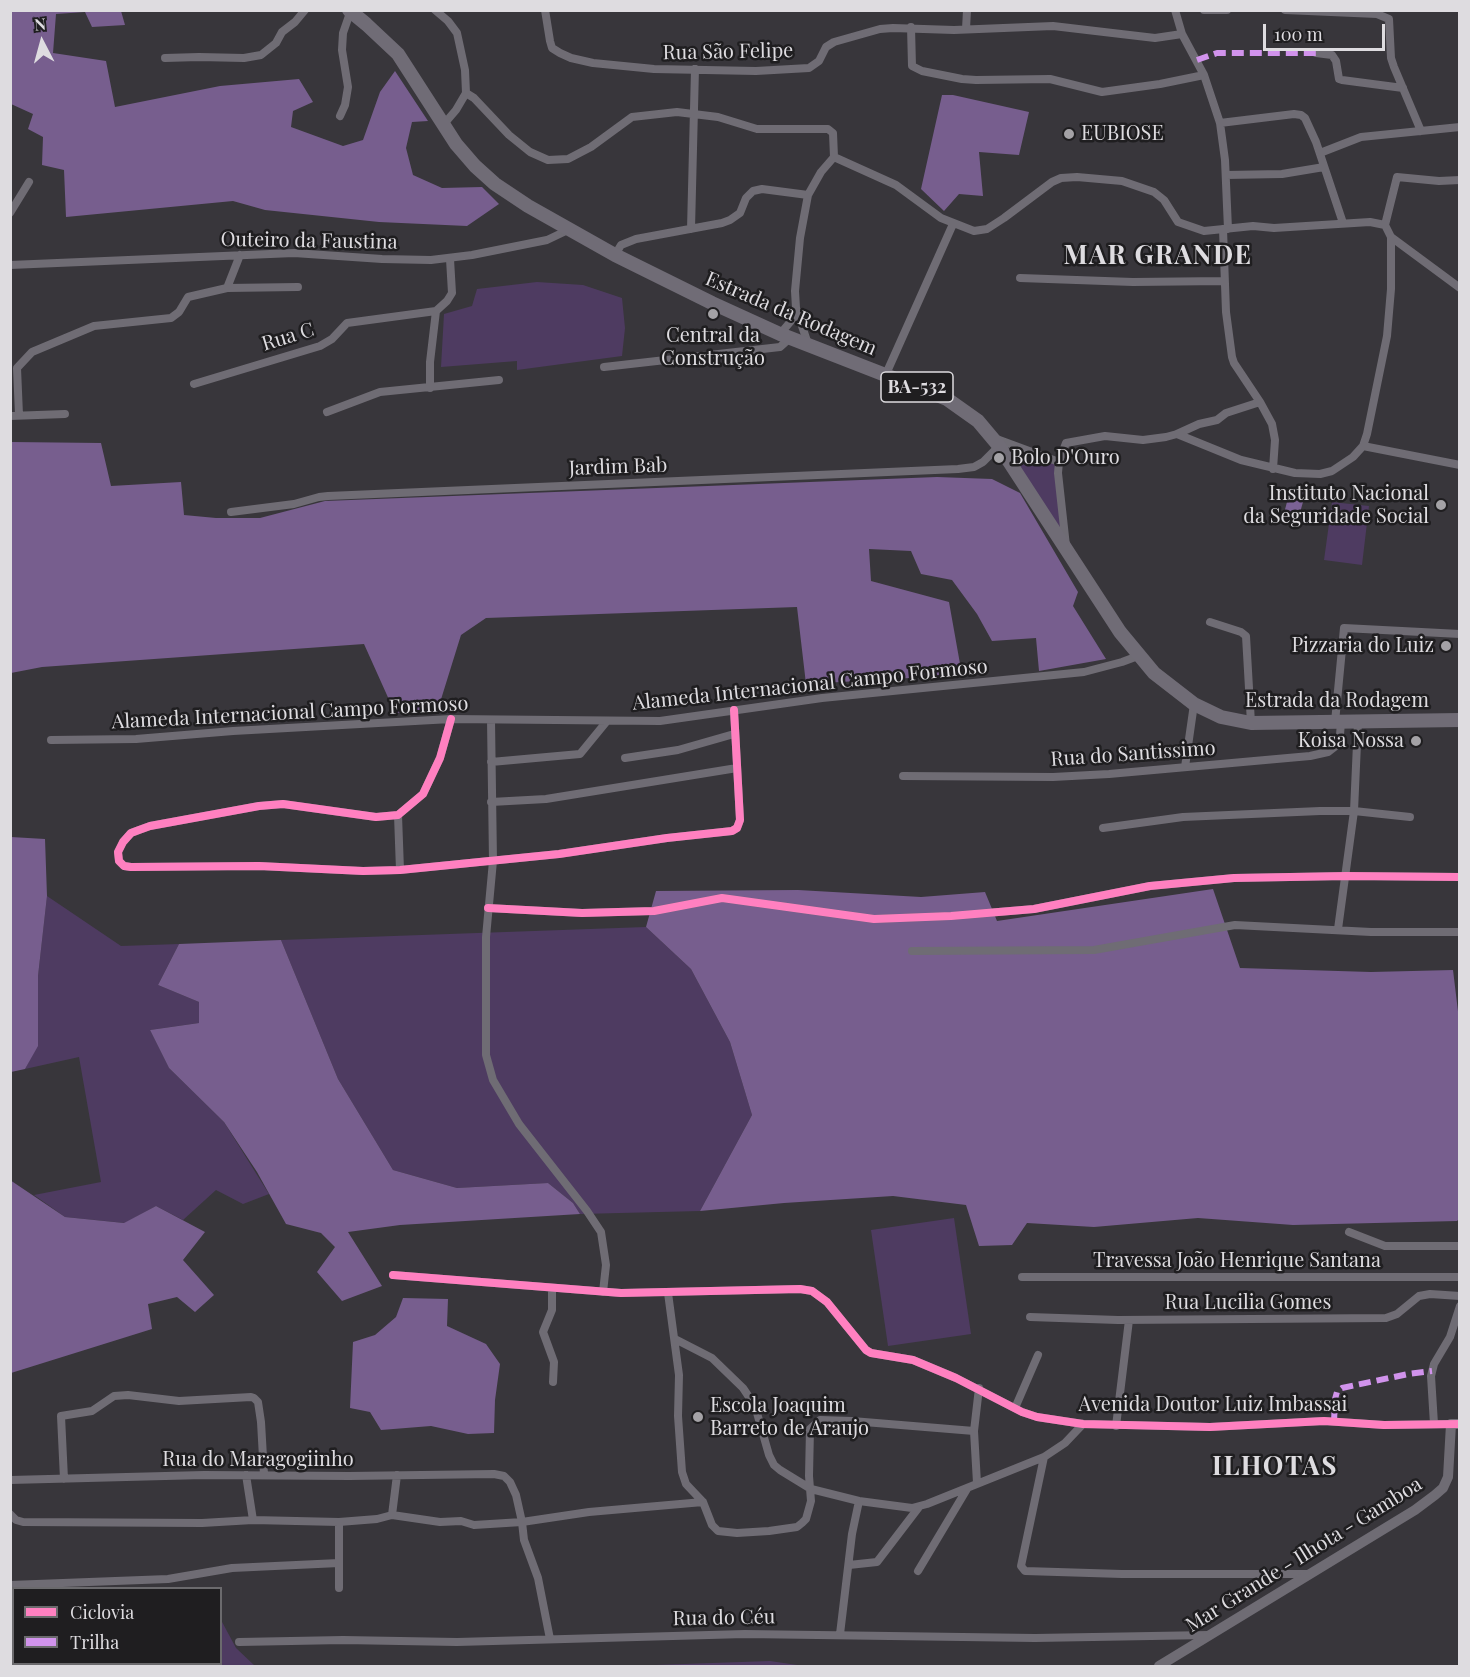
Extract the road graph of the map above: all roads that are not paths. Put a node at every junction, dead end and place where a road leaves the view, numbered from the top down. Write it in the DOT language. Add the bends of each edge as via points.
graph roads {
  1 [pos="304,10"];
  2 [pos="435,10"];
  3 [pos="545,10"];
  4 [pos="967,10"];
  5 [pos="1175,10"];
  6 [pos="1204,10"];
  7 [pos="1227,10"];
  8 [pos="1284,10"];
  9 [pos="350,11"];
  10 [pos="911,27"];
  11 [pos="966,29"];
  12 [pos="1182,34"];
  13 [pos="1316,53"];
  14 [pos="165,58"];
  15 [pos="695,69"];
  16 [pos="1204,75"];
  17 [pos="1403,88"];
  18 [pos="466,93"];
  19 [pos="693,113"];
  20 [pos="340,116"];
  21 [pos="1220,123"];
  22 [pos="444,124"];
  23 [pos="1460,127"];
  24 [pos="1421,131"];
  25 [pos="1320,153"];
  26 [pos="834,157"];
  27 [pos="1324,167"];
  28 [pos="1226,175"];
  29 [pos="1460,180"];
  30 [pos="29,182"];
  31 [pos="808,195"];
  32 [pos="10,213"];
  33 [pos="1343,223"];
  34 [pos="953,224"];
  35 [pos="1385,225"];
  36 [pos="691,229"];
  37 [pos="1225,229"];
  38 [pos="568,230"];
  39 [pos="1391,237"];
  40 [pos="240,255"];
  41 [pos="615,255"];
  42 [pos="450,259"];
  43 [pos="10,265"];
  44 [pos="1020,279"];
  45 [pos="1224,280"];
  46 [pos="298,287"];
  47 [pos="227,288"];
  48 [pos="1460,288"];
  49 [pos="436,311"];
  50 [pos="797,314"];
  51 [pos="785,336"];
  52 [pos="808,344"];
  53 [pos="604,368"];
  54 [pos="886,374"];
  55 [pos="499,380"];
  56 [pos="194,384"];
  57 [pos="430,388"];
  58 [pos="1260,402"];
  59 [pos="327,412"];
  60 [pos="65,414"];
  61 [pos="15,416"];
  62 [pos="1177,434"];
  63 [pos="996,442"];
  64 [pos="1363,446"];
  65 [pos="1059,462"];
  66 [pos="1460,465"];
  67 [pos="1273,469"];
  68 [pos="231,512"];
  69 [pos="1067,552"];
  70 [pos="1210,622"];
  71 [pos="1460,634"];
  72 [pos="1138,656"];
  73 [pos="1194,704"];
  74 [pos="734,710"];
  75 [pos="451,719"];
  76 [pos="491,720"];
  77 [pos="1460,720"];
  78 [pos="607,721"];
  79 [pos="1358,721"];
  80 [pos="1338,722"];
  81 [pos="1251,723"];
  82 [pos="734,734"];
  83 [pos="51,740"];
  84 [pos="625,758"];
  85 [pos="491,762"];
  86 [pos="1185,767"];
  87 [pos="737,768"];
  88 [pos="903,776"];
  89 [pos="491,802"];
  90 [pos="1354,811"];
  91 [pos="399,816"];
  92 [pos="1410,817"];
  93 [pos="1103,828"];
  94 [pos="494,861"];
  95 [pos="400,870"];
  96 [pos="1346,876"];
  97 [pos="1460,877"];
  98 [pos="488,908"];
  99 [pos="1338,929"];
  100 [pos="1460,932"];
  101 [pos="912,951"];
  102 [pos="1349,1232"];
  103 [pos="1460,1246"];
  104 [pos="393,1275"];
  105 [pos="1456,1276"];
  106 [pos="1022,1277"];
  107 [pos="552,1289"];
  108 [pos="603,1292"];
  109 [pos="668,1293"];
  110 [pos="1460,1296"];
  111 [pos="1460,1306"];
  112 [pos="1030,1317"];
  113 [pos="1129,1320"];
  114 [pos="675,1339"];
  115 [pos="1038,1355"];
  116 [pos="553,1382"];
  117 [pos="979,1388"];
  118 [pos="1015,1408"];
  119 [pos="1083,1424"];
  120 [pos="1434,1424"];
  121 [pos="1456,1424"];
  122 [pos="1116,1426"];
  123 [pos="974,1431"];
  124 [pos="1044,1457"];
  125 [pos="246,1475"];
  126 [pos="264,1475"];
  127 [pos="397,1475"];
  128 [pos="64,1479"];
  129 [pos="10,1480"];
  130 [pos="977,1483"];
  131 [pos="967,1488"];
  132 [pos="811,1489"];
  133 [pos="859,1501"];
  134 [pos="703,1502"];
  135 [pos="919,1507"];
  136 [pos="10,1514"];
  137 [pos="392,1515"];
  138 [pos="253,1520"];
  139 [pos="339,1522"];
  140 [pos="522,1522"];
  141 [pos="339,1563"];
  142 [pos="849,1565"];
  143 [pos="918,1571"];
  144 [pos="1310,1574"];
  145 [pos="10,1585"];
  146 [pos="339,1588"];
  147 [pos="840,1634"];
  148 [pos="1210,1635"];
  149 [pos="550,1639"];
  150 [pos="238,1642"];
  151 [pos="1159,1666"];
  1 -- 14 [label="street" via="261,55"];
  2 -- 18 [label="street" via="457,33"];
  3 -- 15 [label="street, Rua São Felipe" via="552,48 571,58 635,69"];
  4 -- 11 [label="street"];
  5 -- 12 [label="street"];
  6 -- 7 [label="street"];
  8 -- 17 [label="street" via="1386,16 1390,22 1391,58"];
  9 -- 20 [label="street" via="342,43 348,97"];
  9 -- 22 [label="main road, Estrada da Rodagem / BA-532" via="398,54"];
  10 -- 11 [label="street, Rua São Felipe"];
  10 -- 15 [label="street, Rua São Felipe" via="879,29 834,42 809,68"];
  10 -- 16 [label="street" via="912,66 962,79 1050,79 1102,92"];
  11 -- 12 [label="street, Rua São Felipe" via="1053,26 1155,38"];
  12 -- 16 [label="street"];
  13 -- 17 [label="street" via="1332,55 1339,79"];
  15 -- 19 [label="street"];
  16 -- 21 [label="street"];
  17 -- 24 [label="street"];
  18 -- 19 [label="street" via="530,152 559,161 591,147 632,117 677,111"];
  18 -- 22 [label="street"];
  19 -- 26 [label="street" via="757,129 828,129 833,133"];
  19 -- 36 [label="street"];
  21 -- 25 [label="street" via="1301,115"];
  21 -- 28 [label="street"];
  22 -- 38 [label="main road, Estrada da Rodagem / BA-532" via="456,144 495,184"];
  23 -- 24 [label="street"];
  24 -- 25 [label="street" via="1361,138"];
  25 -- 27 [label="street"];
  26 -- 31 [label="street"];
  26 -- 34 [label="street" via="896,186"];
  27 -- 28 [label="street" via="1282,174"];
  27 -- 33 [label="street"];
  28 -- 37 [label="street"];
  29 -- 35 [label="street" via="1396,177"];
  30 -- 32 [label="street"];
  31 -- 36 [label="street" via="753,191 737,216"];
  31 -- 50 [label="street" via="797,271"];
  33 -- 35 [label="street"];
  33 -- 37 [label="street"];
  34 -- 37 [label="street" via="974,231 987,229 1052,182 1077,177 1141,186 1160,196 1178,222 1204,231"];
  34 -- 54 [label="street"];
  35 -- 39 [label="street"];
  36 -- 41 [label="street" via="636,239 621,245"];
  37 -- 45 [label="street"];
  38 -- 41 [label="main road, Estrada da Rodagem / BA-532"];
  38 -- 42 [label="street, Outeiro da Faustina" via="547,240"];
  39 -- 48 [label="street"];
  39 -- 64 [label="street" via="1387,336"];
  40 -- 42 [label="street, Outeiro da Faustina" via="294,253 394,260"];
  40 -- 43 [label="street, Outeiro da Faustina"];
  40 -- 47 [label="street"];
  41 -- 51 [label="main road, Estrada da Rodagem / BA-532"];
  42 -- 49 [label="street" via="452,293"];
  44 -- 45 [label="street"];
  45 -- 58 [label="street" via="1233,363"];
  46 -- 47 [label="street"];
  47 -- 61 [label="street" via="188,297 171,318 94,326 32,352 17,368"];
  49 -- 56 [label="street, Rua C" via="347,323 320,346"];
  49 -- 57 [label="street"];
  50 -- 51 [label="street"];
  50 -- 52 [label="street"];
  51 -- 52 [label="main road, Estrada da Rodagem / BA-532"];
  51 -- 53 [label="street" via="780,347"];
  52 -- 54 [label="main road, Estrada da Rodagem / BA-532"];
  54 -- 63 [label="main road, Estrada da Rodagem / BA-532" via="947,399 978,421"];
  55 -- 57 [label="street"];
  57 -- 59 [label="street" via="380,392"];
  58 -- 62 [label="street"];
  58 -- 67 [label="street" via="1274,431"];
  60 -- 61 [label="street"];
  62 -- 65 [label="street" via="1154,439 1113,436 1075,440 1066,443"];
  62 -- 67 [label="street"];
  63 -- 65 [label="street"];
  63 -- 68 [label="street, Jardim Bab" via="983,462 958,469 319,496 294,504"];
  63 -- 69 [label="main road, Estrada da Rodagem / BA-532"];
  64 -- 66 [label="street"];
  64 -- 67 [label="street" via="1332,471 1320,474"];
  65 -- 69 [label="street"];
  69 -- 72 [label="main road, Estrada da Rodagem / BA-532"];
  70 -- 81 [label="street" via="1247,637"];
  71 -- 80 [label="street, Rua do Santissimo" via="1344,628"];
  72 -- 73 [label="main road, Estrada da Rodagem / BA-532"];
  72 -- 74 [label="street, Alameda Internacional Campo Formoso" via="1084,672"];
  73 -- 81 [label="main road, Estrada da Rodagem / BA-532" via="1221,717"];
  73 -- 86 [label="street"];
  74 -- 78 [label="street, Alameda Internacional Campo Formoso" via="660,721"];
  74 -- 82 [label="street"];
  75 -- 76 [label="street, Alameda Internacional Campo Formoso"];
  75 -- 83 [label="street, Alameda Internacional Campo Formoso" via="136,739"];
  75 -- 91 [label="street" via="440,758 423,794"];
  76 -- 78 [label="street, Alameda Internacional Campo Formoso"];
  76 -- 85 [label="street"];
  77 -- 79 [label="main road, Estrada da Rodagem / BA-532"];
  78 -- 85 [label="street" via="580,754"];
  79 -- 80 [label="main road, Estrada da Rodagem / BA-532"];
  79 -- 90 [label="street"];
  80 -- 81 [label="main road, Estrada da Rodagem / BA-532"];
  80 -- 86 [label="street, Rua do Santissimo" via="1339,741 1328,752"];
  82 -- 84 [label="street" via="678,750"];
  82 -- 87 [label="street"];
  85 -- 89 [label="street"];
  86 -- 88 [label="street, Rua do Santissimo" via="1053,777"];
  87 -- 89 [label="street" via="546,800"];
  87 -- 94 [label="street" via="740,820 732,831"];
  89 -- 94 [label="street"];
  90 -- 92 [label="street"];
  90 -- 93 [label="street" via="1183,817"];
  90 -- 96 [label="street"];
  91 -- 95 [label="street"];
  91 -- 95 [label="street" via="376,817 283,804 259,806 150,826 132,833 118,852 119,861 131,867"];
  94 -- 95 [label="street"];
  94 -- 98 [label="street"];
  96 -- 97 [label="street"];
  96 -- 98 [label="street" via="1180,882 1034,909 907,918 874,919 722,898 654,911 582,914"];
  96 -- 99 [label="street"];
  98 -- 108 [label="street" via="485,1041 489,1068 519,1124 601,1232 606,1265"];
  99 -- 100 [label="street"];
  99 -- 101 [label="street" via="1235,926 1094,950"];
  102 -- 103 [label="street" via="1385,1246"];
  104 -- 107 [label="street, Avenida Doutor Luiz Imbassai"];
  105 -- 106 [label="street, Travessa João Henrique Santana"];
  107 -- 108 [label="street, Avenida Doutor Luiz Imbassai"];
  107 -- 116 [label="street" via="552,1310 543,1332 554,1362"];
  108 -- 109 [label="street, Avenida Doutor Luiz Imbassai"];
  109 -- 114 [label="street"];
  109 -- 117 [label="street, Avenida Doutor Luiz Imbassai" via="812,1291 827,1302 871,1353 913,1360"];
  110 -- 113 [label="street, Rua Lucilia Gomes" via="1419,1296 1386,1318"];
  111 -- 120 [label="street" via="1431,1376"];
  112 -- 113 [label="street, Rua Lucilia Gomes"];
  113 -- 122 [label="street"];
  114 -- 132 [label="street" via="712,1358 743,1388 755,1406 774,1465"];
  114 -- 134 [label="street" via="682,1472 686,1484"];
  115 -- 118 [label="street"];
  117 -- 118 [label="street, Avenida Doutor Luiz Imbassai"];
  117 -- 123 [label="street"];
  118 -- 119 [label="street, Avenida Doutor Luiz Imbassai" via="1037,1417"];
  119 -- 122 [label="street, Avenida Doutor Luiz Imbassai"];
  119 -- 124 [label="street"];
  120 -- 121 [label="street, Avenida Doutor Luiz Imbassai"];
  120 -- 122 [label="street, Avenida Doutor Luiz Imbassai" via="1316,1421 1210,1427"];
  121 -- 144 [label="street, Mar Grande - Ilhota - Gamboa" via="1443,1488"];
  123 -- 130 [label="street"];
  123 -- 132 [label="street" via="820,1420 810,1429"];
  124 -- 130 [label="street"];
  124 -- 144 [label="street" via="1021,1566 1028,1572"];
  125 -- 126 [label="street, Rua do Maragogiinho"];
  125 -- 128 [label="street, Rua do Maragogiinho"];
  125 -- 138 [label="street"];
  126 -- 127 [label="street, Rua do Maragogiinho"];
  126 -- 128 [label="street" via="261,1422 254,1398 179,1401 128,1395 114,1396 92,1411 61,1416"];
  127 -- 137 [label="street"];
  127 -- 140 [label="street, Rua do Maragogiinho" via="504,1476 516,1495"];
  128 -- 129 [label="street, Rua do Maragogiinho"];
  130 -- 131 [label="street"];
  131 -- 135 [label="street"];
  131 -- 143 [label="street"];
  132 -- 133 [label="street"];
  132 -- 134 [label="street" via="809,1512 797,1527 748,1533 714,1529"];
  133 -- 135 [label="street"];
  133 -- 142 [label="street"];
  134 -- 140 [label="street"];
  135 -- 142 [label="street" via="877,1562"];
  136 -- 138 [label="street" via="22,1522"];
  137 -- 139 [label="street"];
  137 -- 140 [label="street" via="461,1521 474,1526"];
  138 -- 139 [label="street"];
  139 -- 141 [label="street"];
  140 -- 149 [label="street"];
  141 -- 145 [label="street" via="232,1568 168,1579"];
  141 -- 146 [label="street"];
  142 -- 147 [label="street"];
  144 -- 148 [label="street, Mar Grande - Ilhota - Gamboa"];
  147 -- 148 [label="street, Rua do Céu" via="1035,1638"];
  147 -- 149 [label="street, Rua do Céu"];
  148 -- 151 [label="street, Mar Grande - Ilhota - Gamboa"];
  149 -- 150 [label="street, Rua do Céu"];
}
